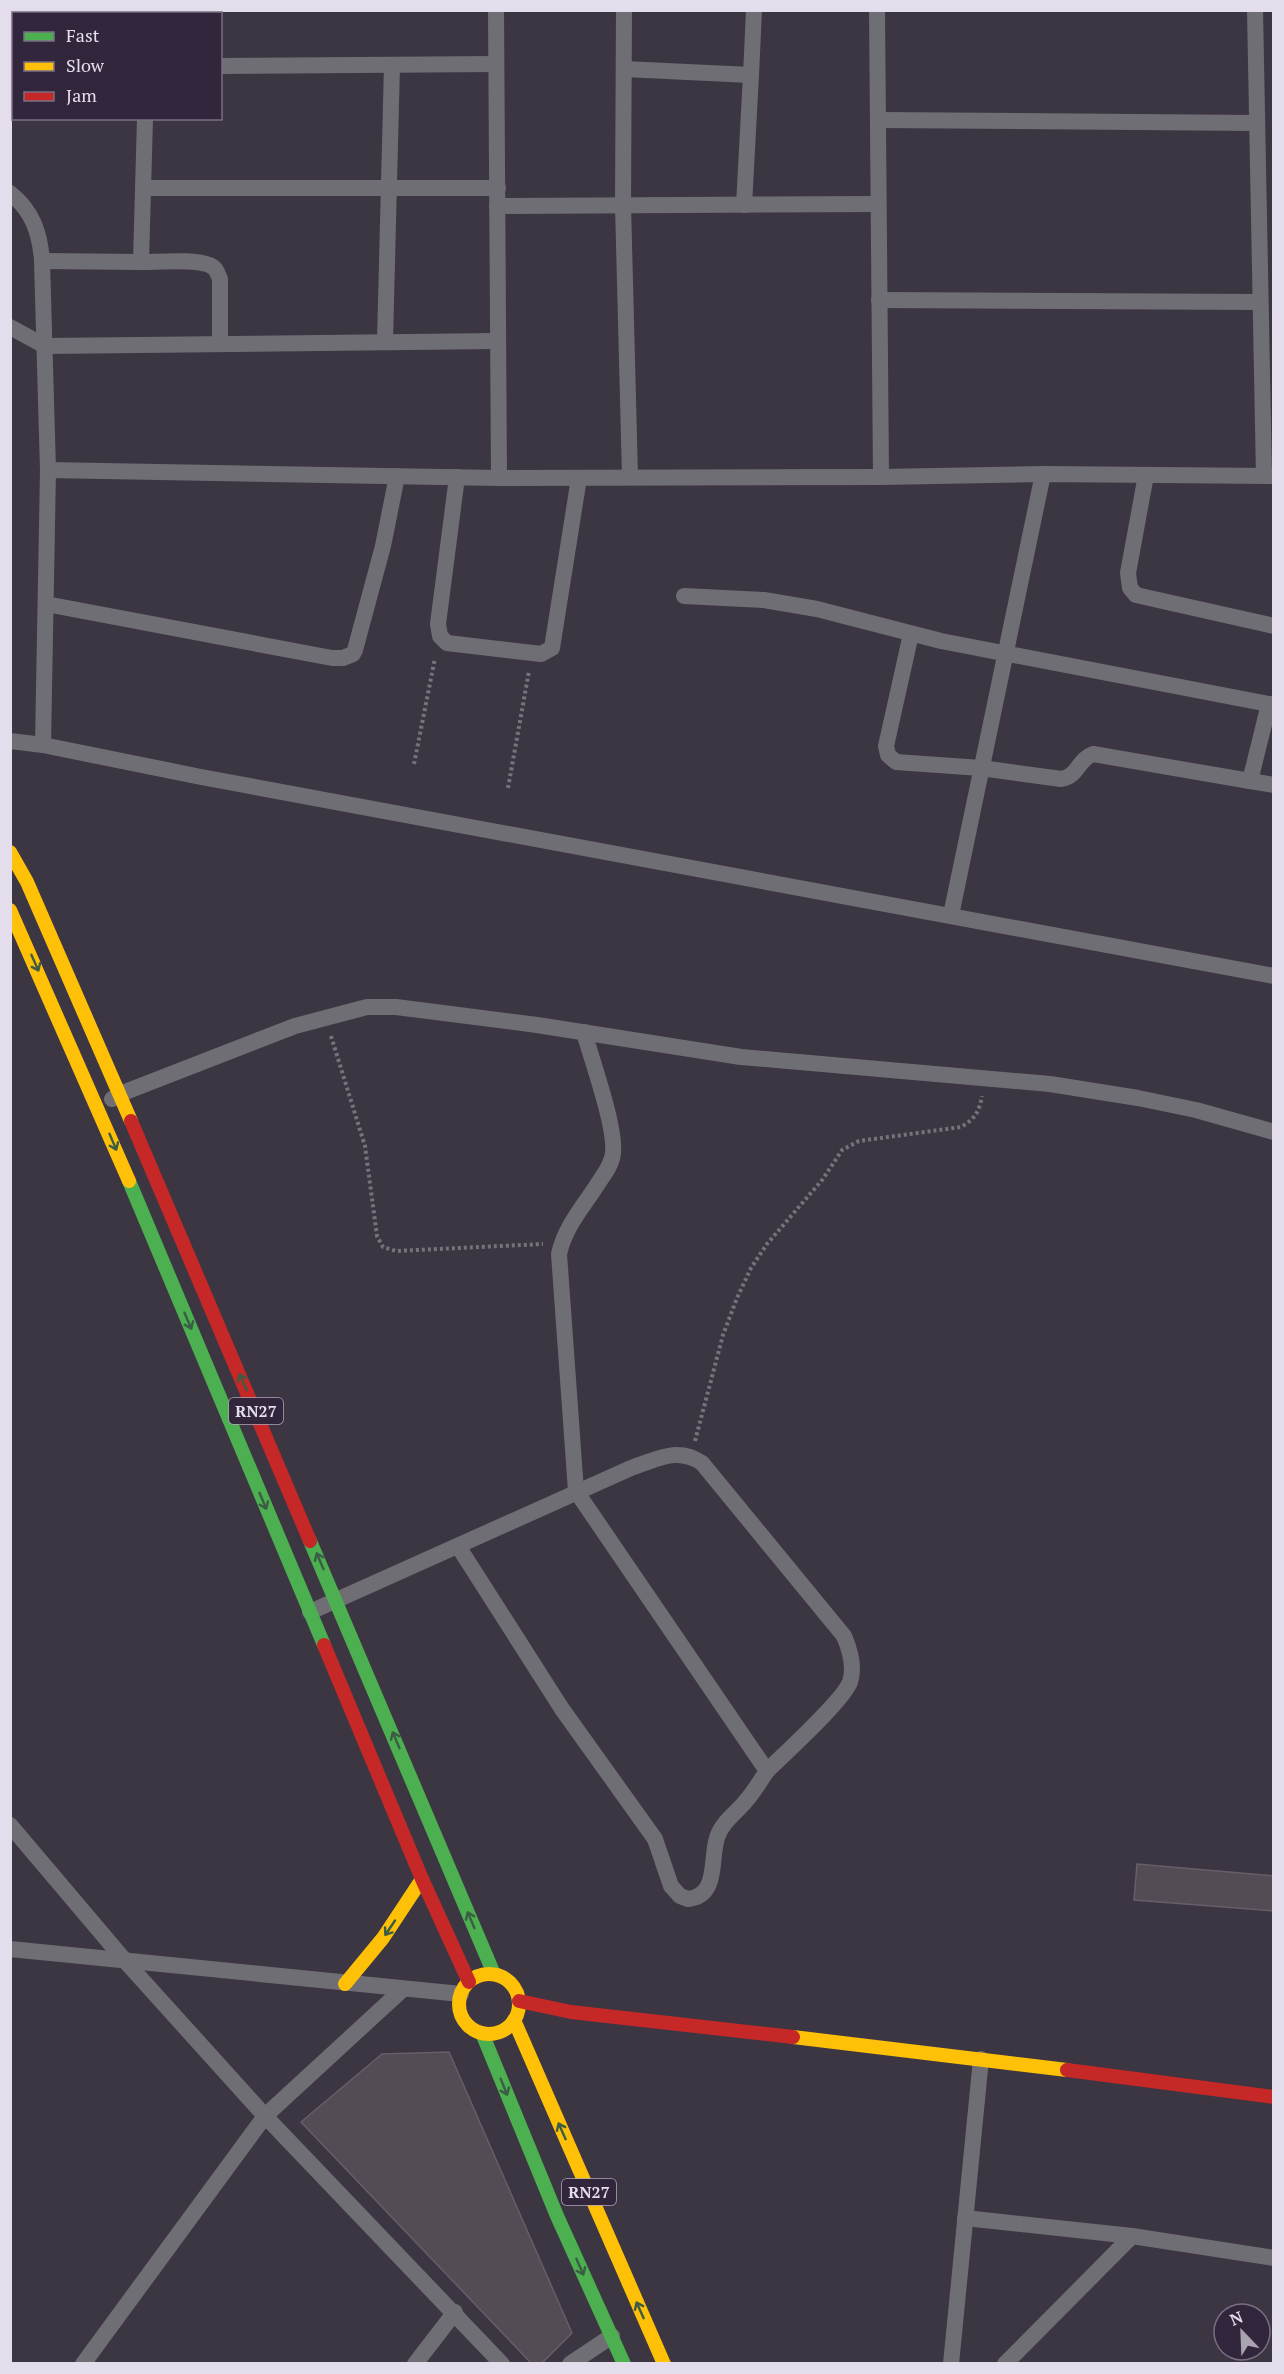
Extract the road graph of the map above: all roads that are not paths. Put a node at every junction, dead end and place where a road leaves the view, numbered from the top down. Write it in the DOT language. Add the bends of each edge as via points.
graph roads {
  1 [pos="496,10"];
  2 [pos="624,10"];
  3 [pos="754,10"];
  4 [pos="878,10"];
  5 [pos="1255,10"];
  6 [pos="496,64"];
  7 [pos="392,65"];
  8 [pos="222,66"];
  9 [pos="624,69"];
  10 [pos="751,75"];
  11 [pos="145,120"];
  12 [pos="879,120"];
  13 [pos="1256,123"];
  14 [pos="143,188"];
  15 [pos="498,188"];
  16 [pos="390,189"];
  17 [pos="10,193"];
  18 [pos="878,204"];
  19 [pos="623,205"];
  20 [pos="744,205"];
  21 [pos="497,206"];
  22 [pos="42,261"];
  23 [pos="141,262"];
  24 [pos="879,300"];
  25 [pos="1260,302"];
  26 [pos="10,327"];
  27 [pos="385,341"];
  28 [pos="497,341"];
  29 [pos="220,344"];
  30 [pos="45,346"];
  31 [pos="1267,346"];
  32 [pos="48,470"];
  33 [pos="1043,474"];
  34 [pos="1146,475"];
  35 [pos="397,476"];
  36 [pos="1269,476"];
  37 [pos="457,477"];
  38 [pos="630,477"];
  39 [pos="881,477"];
  40 [pos="499,478"];
  41 [pos="579,478"];
  42 [pos="684,596"];
  43 [pos="46,604"];
  44 [pos="1274,626"];
  45 [pos="911,634"];
  46 [pos="1005,654"];
  47 [pos="1271,704"];
  48 [pos="10,741"];
  49 [pos="43,745"];
  50 [pos="981,768"];
  51 [pos="1250,781"];
  52 [pos="1274,785"];
  53 [pos="10,852"];
  54 [pos="10,910"];
  55 [pos="951,915"];
  56 [pos="1274,976"];
  57 [pos="584,1032"];
  58 [pos="120,1094"];
  59 [pos="99,1108"];
  60 [pos="1274,1132"];
  61 [pos="576,1491"];
  62 [pos="458,1546"];
  63 [pos="336,1599"];
  64 [pos="310,1612"];
  65 [pos="767,1771"];
  66 [pos="10,1825"];
  67 [pos="422,1879"];
  68 [pos="10,1949"];
  69 [pos="126,1962"];
  70 [pos="494,1974"];
  71 [pos="345,1984"];
  72 [pos="465,1988"];
  73 [pos="403,1989"];
  74 [pos="519,2001"];
  75 [pos="514,2020"];
  76 [pos="482,2033"];
  77 [pos="981,2059"];
  78 [pos="1274,2097"];
  79 [pos="265,2116"];
  80 [pos="965,2218"];
  81 [pos="1132,2236"];
  82 [pos="1274,2258"];
  83 [pos="455,2312"];
  84 [pos="612,2336"];
  85 [pos="83,2364"];
  86 [pos="415,2364"];
  87 [pos="502,2364"];
  88 [pos="570,2364"];
  89 [pos="624,2364"];
  90 [pos="664,2364"];
  91 [pos="951,2364"];
  92 [pos="1005,2364"];
  1 -- 6 [label="street"];
  2 -- 9 [label="street"];
  3 -- 10 [label="street"];
  4 -- 12 [label="street"];
  5 -- 13 [label="street"];
  6 -- 7 [label="street"];
  6 -- 15 [label="street"];
  7 -- 8 [label="street"];
  7 -- 16 [label="street"];
  9 -- 10 [label="street"];
  9 -- 19 [label="street"];
  10 -- 20 [label="street"];
  11 -- 14 [label="street"];
  12 -- 13 [label="street"];
  12 -- 18 [label="street"];
  13 -- 25 [label="street"];
  14 -- 16 [label="street"];
  14 -- 23 [label="street"];
  15 -- 16 [label="street"];
  15 -- 21 [label="street"];
  16 -- 27 [label="street"];
  17 -- 22 [label="street" via="36,226"];
  18 -- 20 [label="street"];
  18 -- 24 [label="street"];
  19 -- 20 [label="street"];
  19 -- 21 [label="street"];
  19 -- 38 [label="street"];
  21 -- 28 [label="street"];
  22 -- 23 [label="street"];
  22 -- 30 [label="street"];
  23 -- 29 [label="street" via="211,265 220,279"];
  24 -- 25 [label="street"];
  24 -- 39 [label="street"];
  25 -- 31 [label="street"];
  26 -- 30 [label="street"];
  27 -- 28 [label="street"];
  27 -- 29 [label="street"];
  28 -- 40 [label="street"];
  29 -- 30 [label="street"];
  30 -- 32 [label="street"];
  31 -- 36 [label="street"];
  32 -- 35 [label="street"];
  32 -- 43 [label="street"];
  33 -- 34 [label="street"];
  33 -- 39 [label="street"];
  33 -- 46 [label="street"];
  34 -- 36 [label="street"];
  34 -- 44 [label="street" via="1128,573 1130,588 1136,595"];
  35 -- 37 [label="street"];
  35 -- 43 [label="street" via="355,650 348,657 321,656"];
  37 -- 40 [label="street"];
  37 -- 41 [label="street" via="438,624 440,636 447,643 541,654 552,648"];
  38 -- 39 [label="street"];
  38 -- 41 [label="street"];
  40 -- 41 [label="street"];
  42 -- 45 [label="street" via="764,600 817,609"];
  43 -- 49 [label="street"];
  45 -- 46 [label="street"];
  45 -- 50 [label="street" via="886,746 888,755 896,762"];
  46 -- 47 [label="street"];
  46 -- 50 [label="street"];
  47 -- 51 [label="street"];
  48 -- 49 [label="street"];
  49 -- 55 [label="street"];
  50 -- 51 [label="street" via="1068,778 1093,754"];
  50 -- 55 [label="street"];
  51 -- 52 [label="street"];
  53 -- 58 [label="main road, RN27" via="27,882"];
  54 -- 59 [label="main road, RN27, one-way"];
  55 -- 56 [label="street"];
  57 -- 58 [label="street" via="396,1007 367,1007 295,1026"];
  57 -- 60 [label="street" via="741,1056 1050,1084 1196,1110"];
  57 -- 61 [label="street" via="609,1120 613,1154 561,1243 559,1265"];
  58 -- 59 [label="street"];
  63 -- 58 [label="main road, RN27, one-way"];
  59 -- 64 [label="main road, RN27, one-way"];
  61 -- 62 [label="street"];
  61 -- 65 [label="street"];
  61 -- 65 [label="street" via="668,1456 691,1456 702,1463 844,1636 852,1665 849,1683 828,1710"];
  62 -- 63 [label="street"];
  62 -- 65 [label="street" via="562,1709 655,1839 671,1886 680,1896 693,1898 705,1890 712,1878 718,1834"];
  63 -- 64 [label="street"];
  70 -- 63 [label="main road, RN27, one-way"];
  64 -- 67 [label="main road, RN27"];
  66 -- 69 [label="street"];
  67 -- 71 [label="main road, one-way" via="383,1938"];
  67 -- 72 [label="main road, RN27"];
  68 -- 69 [label="street"];
  69 -- 71 [label="street"];
  69 -- 79 [label="street"];
  70 -- 72 [label="main road" via="485,1974"];
  70 -- 74 [label="main road, RN27" via="511,1983"];
  71 -- 73 [label="street"];
  72 -- 73 [label="street"];
  72 -- 76 [label="main road, RN27" via="459,2004 461,2014 473,2029"];
  73 -- 79 [label="street"];
  74 -- 75 [label="main road"];
  74 -- 77 [label="main road" via="572,2012"];
  75 -- 76 [label="main road" via="500,2031"];
  90 -- 75 [label="main road, RN27, one-way"];
  76 -- 84 [label="main road, RN27, one-way" via="557,2216"];
  77 -- 78 [label="main road"];
  77 -- 80 [label="street"];
  79 -- 83 [label="street"];
  79 -- 85 [label="street"];
  80 -- 81 [label="street"];
  80 -- 91 [label="street"];
  81 -- 82 [label="street"];
  81 -- 92 [label="street"];
  83 -- 86 [label="street"];
  83 -- 87 [label="street"];
  84 -- 88 [label="street"];
  84 -- 89 [label="main road, RN27"];
}
